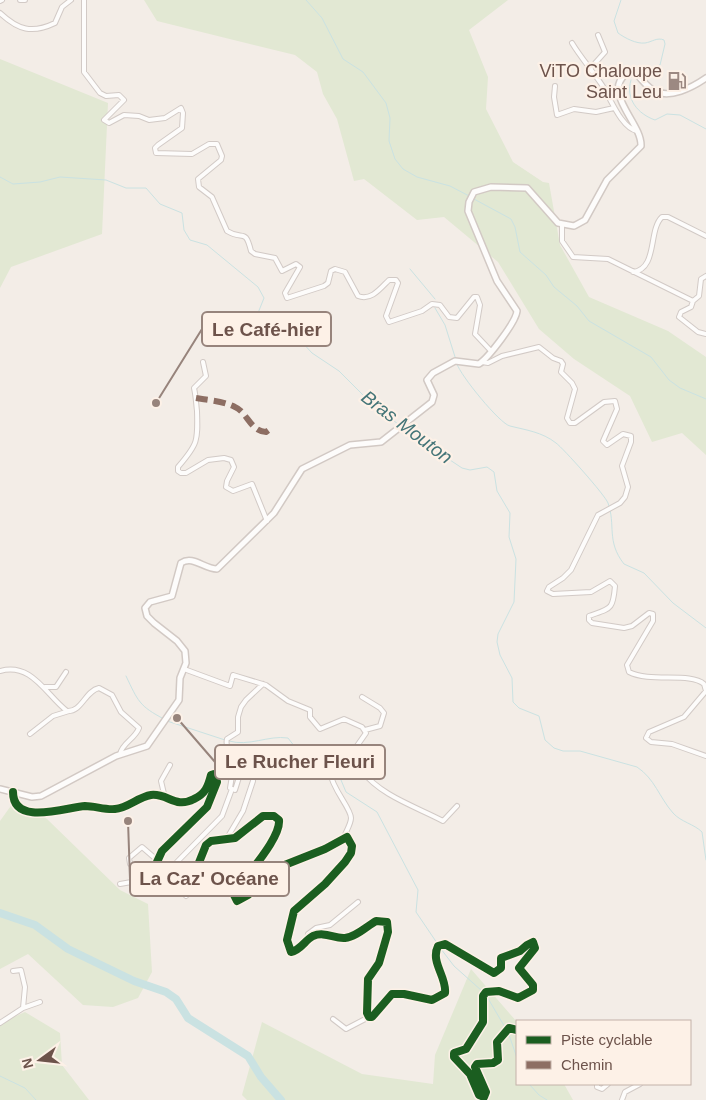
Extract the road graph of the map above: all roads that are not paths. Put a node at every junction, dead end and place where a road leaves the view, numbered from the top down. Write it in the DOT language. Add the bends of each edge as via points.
graph roads {
  1 [pos="20,0"];
  2 [pos="25,0"];
  3 [pos="71,0"];
  4 [pos="84,0"];
  5 [pos="0,13"];
  6 [pos="598,35"];
  7 [pos="572,43"];
  8 [pos="589,70"];
  9 [pos="705,79"];
  10 [pos="555,86"];
  11 [pos="614,108"];
  12 [pos="637,131"];
  13 [pos="562,224"];
  14 [pos="706,236"];
  15 [pos="633,272"];
  16 [pos="706,276"];
  17 [pos="693,301"];
  18 [pos="706,334"];
  19 [pos="491,351"];
  20 [pos="203,362"];
  21 [pos="482,362"];
  22 [pos="267,521"];
  23 [pos="184,668"];
  24 [pos="0,671"];
  25 [pos="66,672"];
  26 [pos="264,684"];
  27 [pos="46,687"];
  28 [pos="362,697"];
  29 [pos="69,711"];
  30 [pos="364,730"];
  31 [pos="30,734"];
  32 [pos="120,754"];
  33 [pos="706,756"];
  34 [pos="170,765"];
  35 [pos="362,771"];
  36 [pos="215,775"];
  37 [pos="253,781"];
  38 [pos="0,789"];
  39 [pos="232,789"];
  40 [pos="13,792"];
  41 [pos="165,798"];
  42 [pos="457,806"];
  43 [pos="344,837"];
  44 [pos="227,838"];
  45 [pos="157,861"];
  46 [pos="174,865"];
  47 [pos="198,865"];
  48 [pos="147,871"];
  49 [pos="120,884"];
  50 [pos="186,896"];
  51 [pos="358,902"];
  52 [pos="307,941"];
  53 [pos="13,971"];
  54 [pos="40,1002"];
  55 [pos="23,1008"];
  56 [pos="369,1016"];
  57 [pos="334,1019"];
  58 [pos="0,1023"];
  59 [pos="516,1030"];
  60 [pos="597,1085"];
  61 [pos="606,1085"];
  62 [pos="638,1085"];
  63 [pos="622,1100"];
  1 -- 2 [label="street"];
  3 -- 5 [label="street" via="62,7 55,22 29,30"];
  4 -- 19 [label="street" via="84,72 100,93 119,95 124,100 104,120 109,123 132,114 156,120 180,108 182,128 158,144 156,153 192,154 209,144 217,144 221,160 198,179 199,187 212,197 227,231 246,235 251,251 275,258 282,271 296,264 300,267 285,293 287,298 324,286 335,269 345,272 362,298 375,294 389,280 396,280 397,290 386,316 389,322 422,311 432,304 440,305 449,317 457,318 477,297 480,305 475,334"];
  6 -- 8 [label="street" via="605,52"];
  7 -- 8 [label="street"];
  8 -- 11 [label="street"];
  9 -- 12 [label="main road" via="688,88 661,93 651,89 635,73 626,74 619,82 619,94"];
  10 -- 11 [label="street" via="557,115 574,110 596,112"];
  11 -- 12 [label="street" via="628,126"];
  12 -- 13 [label="main road" via="642,142 640,149 602,186 585,220 574,226"];
  13 -- 15 [label="street" via="562,241 573,257 603,258"];
  13 -- 19 [label="main road" via="527,188 484,187 474,192 468,211 497,281 516,311 515,319"];
  14 -- 15 [label="street" via="662,217 656,226 646,265"];
  15 -- 17 [label="street"];
  16 -- 17 [label="street" via="701,278 698,296"];
  17 -- 18 [label="street" via="679,317 698,332"];
  19 -- 21 [label="main road"];
  20 -- 22 [label="street" via="206,376 194,388 197,436 193,449 178,471 186,473 215,458 231,460 234,467 226,488 233,491 252,484"];
  21 -- 22 [label="main road" via="475,365 458,361 429,376 434,395 432,402 394,434 377,443 350,445 302,469"];
  21 -- 33 [label="street" via="539,348 562,361 561,372 575,389 567,418 570,423 575,423 604,402 614,401 616,409 603,439 609,444 626,434 632,438 622,466 627,493 623,500 597,517 571,570 547,591 553,594 592,592 610,581 615,586 614,602 606,611 589,616 592,623 624,628 649,613 653,614 653,620 627,665 629,672 656,678 696,679 704,684 706,691 689,713 649,732 646,738"];
  22 -- 23 [label="main road" via="217,569 191,560 183,561 172,596 146,606 147,616 183,647 186,655"];
  23 -- 26 [label="street" via="230,686 233,675"];
  23 -- 32 [label="main road" via="179,700 148,746"];
  24 -- 27 [label="street" via="14,668"];
  25 -- 27 [label="street" via="56,687"];
  26 -- 30 [label="street" via="288,701 310,710 310,717 320,729 344,719"];
  26 -- 36 [label="street" via="246,700 239,712 238,732 225,743 232,763 230,768"];
  27 -- 29 [label="street"];
  28 -- 30 [label="street" via="384,713 380,726"];
  29 -- 31 [label="street" via="53,716"];
  29 -- 32 [label="street" via="76,709 93,689 99,688 112,695 121,712 139,728 121,748"];
  30 -- 35 [label="street" via="366,733 352,753"];
  32 -- 40 [label="main road" via="41,796"];
  34 -- 41 [label="street" via="160,782"];
  35 -- 42 [label="street" via="399,800 443,821"];
  35 -- 43 [label="street" via="335,765 330,772 338,796 350,811 351,819"];
  36 -- 41 [label="street" via="211,776 207,789 194,800 178,803"];
  36 -- 45 [label="street" via="217,782 207,807"];
  37 -- 44 [label="street" via="243,811"];
  38 -- 40 [label="main road"];
  39 -- 39 [label="street" via="230,788 233,770 240,774 238,786"];
  39 -- 46 [label="street" via="222,816"];
  40 -- 41 [label="street" via="14,799 22,808 34,812 85,806 115,809 152,795"];
  43 -- 44 [label="street" via="325,850 277,868 237,901 234,895 272,842 280,826 279,820 274,816 263,816 234,838"];
  43 -- 52 [label="street" via="352,846 346,862 298,906 292,916 288,947 294,952"];
  44 -- 47 [label="street" via="206,845"];
  45 -- 46 [label="street" via="161,865"];
  45 -- 48 [label="street"];
  45 -- 48 [label="street" via="142,847 129,858 130,864"];
  46 -- 47 [label="street" via="193,868"];
  47 -- 50 [label="street" via="192,890"];
  48 -- 49 [label="street" via="137,881"];
  51 -- 52 [label="street" via="330,925 316,928 308,934"];
  52 -- 56 [label="street" via="322,934 349,937 376,920 387,922 388,932 379,963 368,980"];
  53 -- 55 [label="street" via="21,970 24,978"];
  54 -- 55 [label="street"];
  55 -- 58 [label="street"];
  56 -- 57 [label="street" via="346,1029"];
  56 -- 59 [label="street" via="374,1015 392,994 432,1000 445,993 436,956 438,946 445,944 494,973 500,968 500,958 533,942 535,948 519,968 533,985 533,990 518,998 499,991 486,992 483,996 483,1022 466,1049 454,1053 470,1074 480,1096 484,1097 486,1092 475,1068 477,1064 498,1060 497,1042 509,1028"];
  60 -- 61 [label="street" via="602,1088"];
  62 -- 63 [label="street" via="625,1092"];
}
